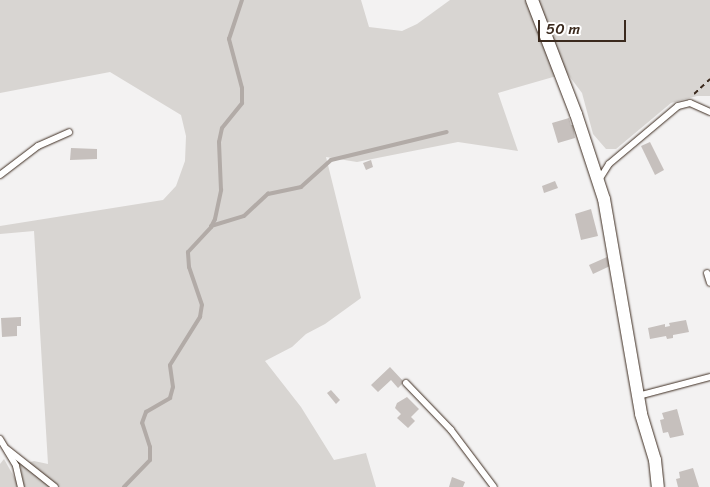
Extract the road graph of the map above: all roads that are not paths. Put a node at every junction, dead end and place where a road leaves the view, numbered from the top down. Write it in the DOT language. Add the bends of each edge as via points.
graph roads {
  1 [pos="532,0"];
  2 [pos="710,112"];
  3 [pos="69,132"];
  4 [pos="0,175"];
  5 [pos="598,181"];
  6 [pos="707,273"];
  7 [pos="710,283"];
  8 [pos="710,377"];
  9 [pos="406,383"];
  10 [pos="638,396"];
  11 [pos="0,439"];
  12 [pos="7,449"];
  13 [pos="21,487"];
  14 [pos="55,487"];
  15 [pos="494,487"];
  16 [pos="658,487"];
  1 -- 5 [label="street"];
  2 -- 5 [label="lane" via="690,103 678,106 609,164"];
  3 -- 4 [label="lane" via="38,146"];
  5 -- 10 [label="street" via="604,199"];
  6 -- 7 [label="lane"];
  8 -- 10 [label="lane"];
  9 -- 15 [label="lane" via="451,430"];
  10 -- 16 [label="street" via="655,460"];
  11 -- 12 [label="lane"];
  12 -- 13 [label="lane" via="16,466"];
  12 -- 14 [label="lane"];
}
